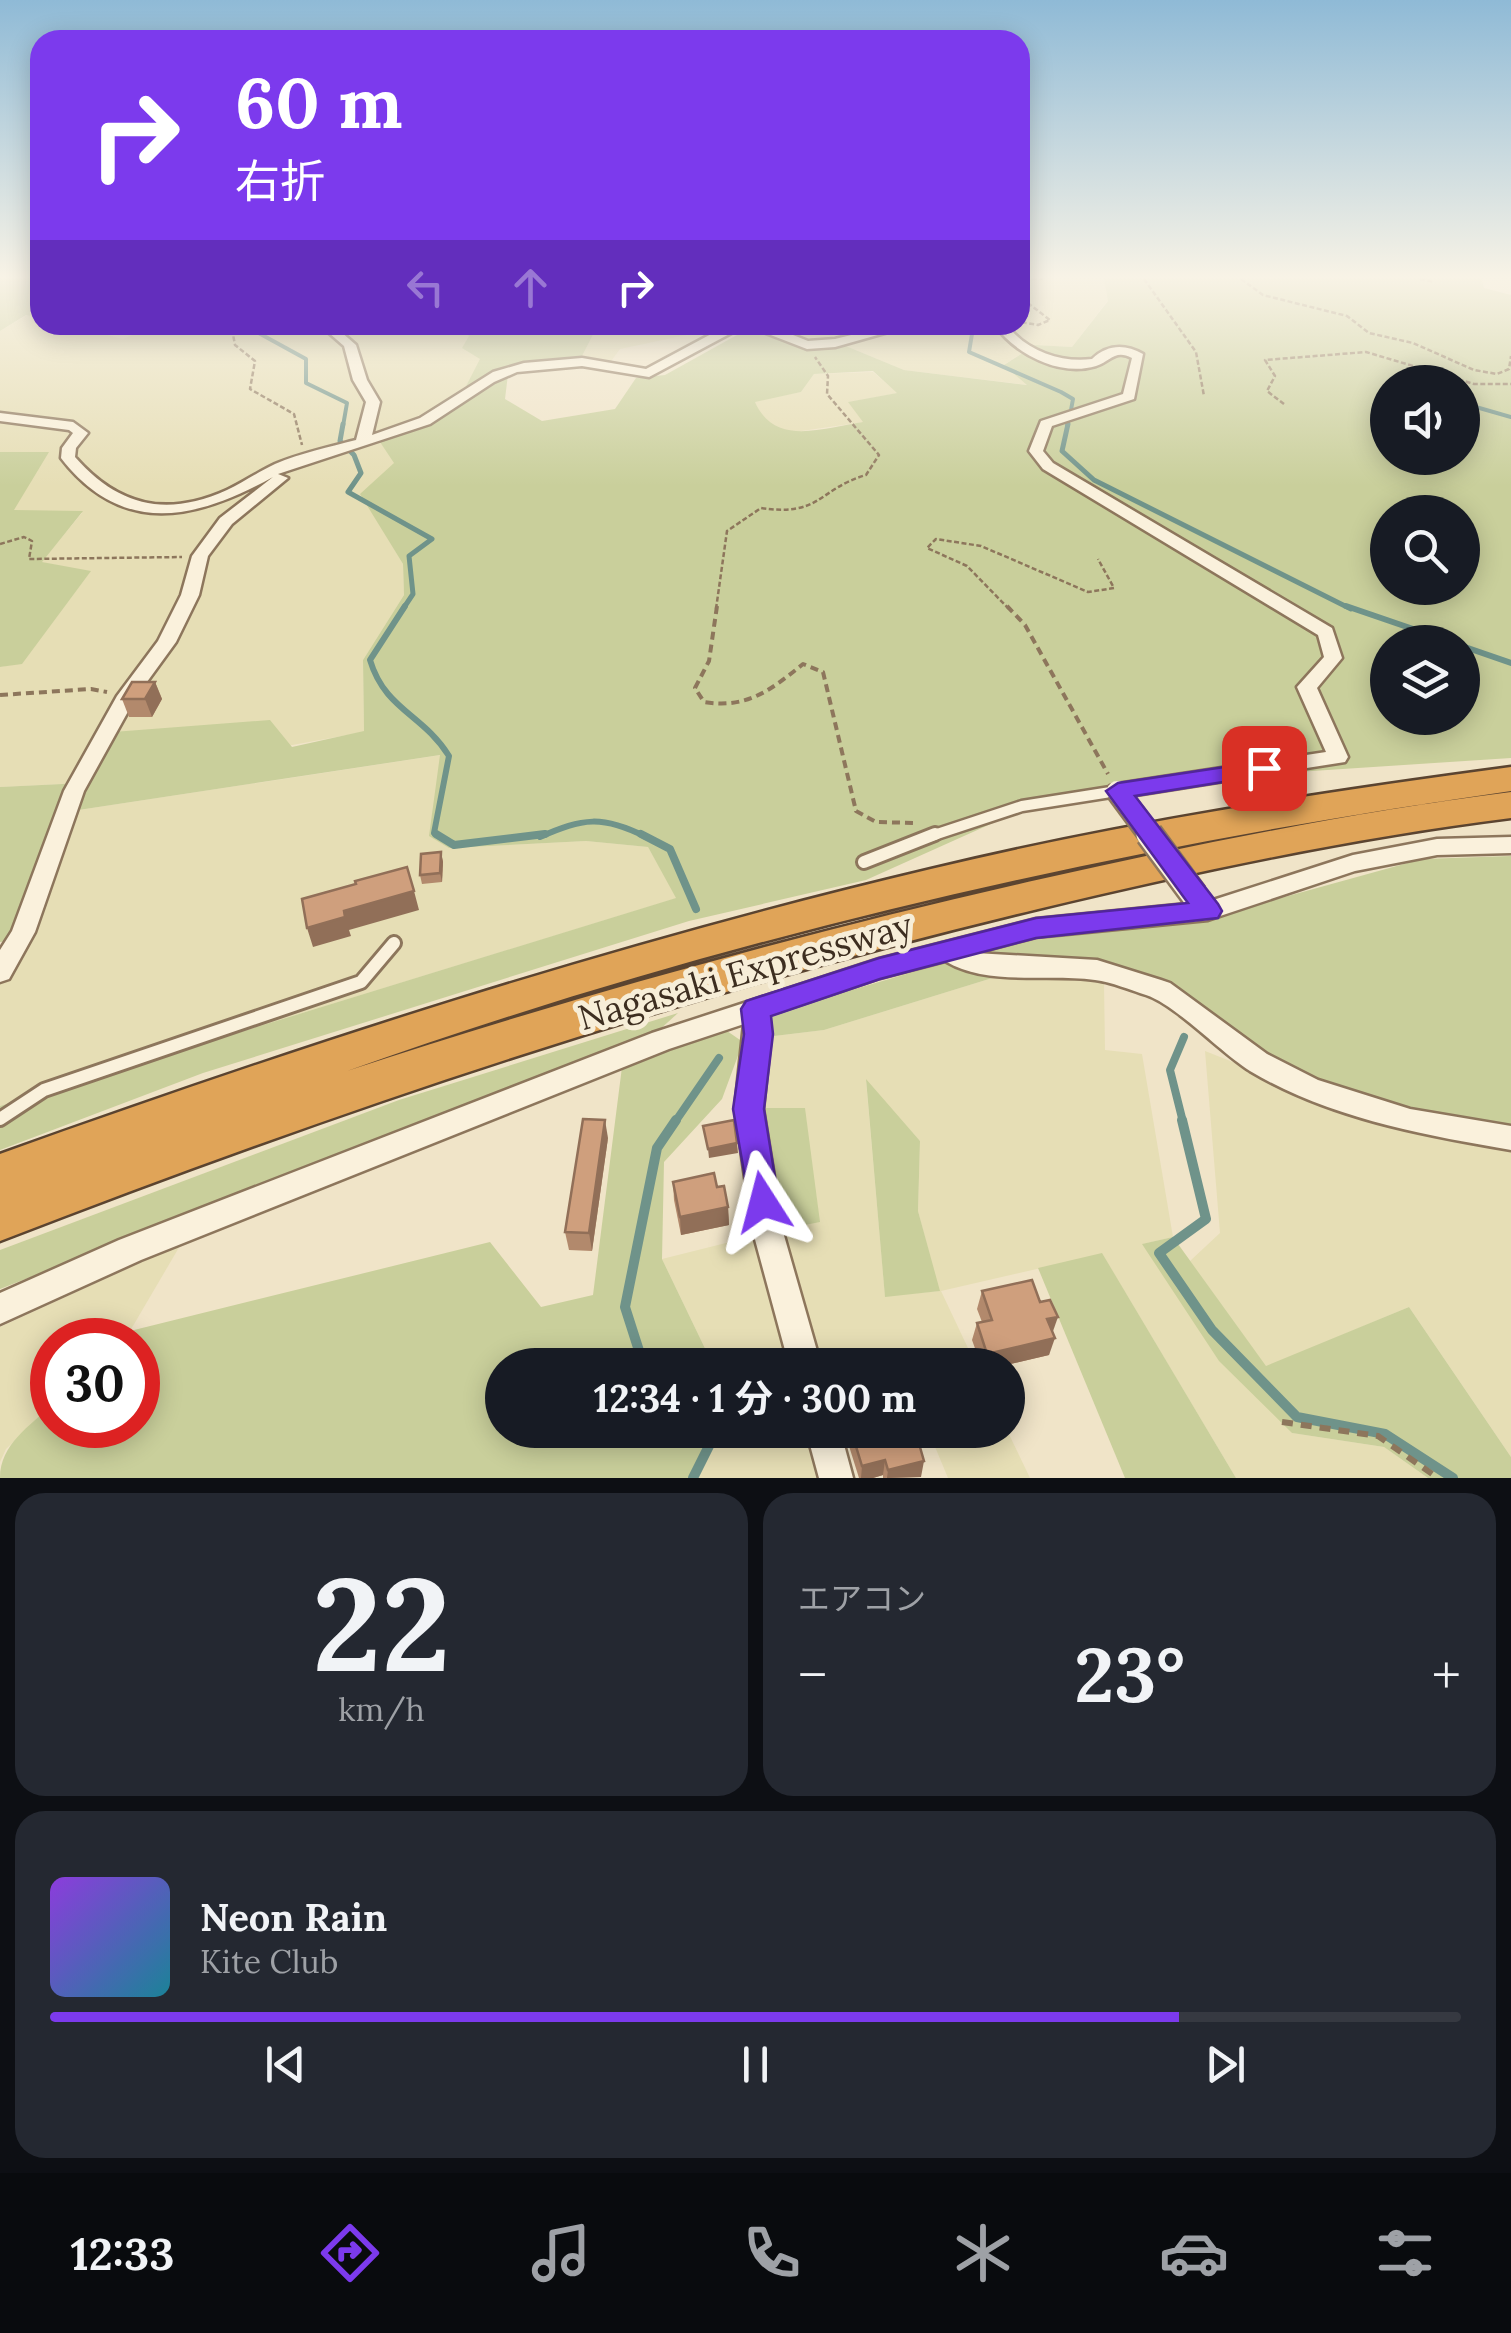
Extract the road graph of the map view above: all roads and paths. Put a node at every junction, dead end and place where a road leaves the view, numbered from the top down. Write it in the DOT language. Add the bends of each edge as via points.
graph roads {
  1 [pos="239,348"];
  2 [pos="351,348"];
  3 [pos="691,348"];
  4 [pos="809,348"];
  5 [pos="1025,348"];
  6 [pos="1193,348"];
  7 [pos="1424,348"];
  8 [pos="1511,356"];
  9 [pos="1511,384"];
  10 [pos="1204,396"];
  11 [pos="1284,404"];
  12 [pos="0,417"];
  13 [pos="359,442"];
  14 [pos="306,459"];
  15 [pos="0,544"];
  16 [pos="200,556"];
  17 [pos="1098,558"];
  18 [pos="0,694"];
  19 [pos="127,696"];
  20 [pos="1511,779"];
  21 [pos="1118,791"];
  22 [pos="1511,806"];
  23 [pos="961,824"];
  24 [pos="1511,845"];
  25 [pos="864,862"];
  26 [pos="1201,903"];
  27 [pos="394,943"];
  28 [pos="946,950"];
  29 [pos="0,972"];
  30 [pos="756,1009"];
  31 [pos="0,1119"];
  32 [pos="1511,1138"];
  33 [pos="0,1177"];
  34 [pos="0,1217"];
  35 [pos="0,1310"];
  36 [pos="799,1348"];
  37 [pos="1282,1422"];
  38 [pos="827,1448"];
  39 [pos="836,1478"];
  40 [pos="1438,1478"];
  1 -- 14 [label="path" via="254,361 250,389 294,414"];
  2 -- 13 [label="street" via="373,402"];
  3 -- 13 [label="street" via="649,373 582,362 510,370 441,413"];
  4 -- 23 [label="path" via="828,376 827,394 879,456 866,474 842,482 819,504 787,512 761,508 727,531 709,661 695,688 704,702 727,707 754,702 803,664 823,672 856,811 876,822"];
  5 -- 21 [label="street" via="1067,363 1096,362 1107,352 1126,350 1138,357 1129,396 1046,424 1036,451 1048,466 1326,632 1333,658 1307,687 1338,758"];
  6 -- 10 [label="path"];
  7 -- 8 [label="path" via="1497,374 1509,369"];
  9 -- 11 [label="path" via="1474,384 1366,352 1280,356 1265,360 1275,376 1268,392"];
  12 -- 14 [label="street" via="73,426 81,433 68,458 82,476 114,502 140,509 226,496"];
  13 -- 14 [label="street"];
  14 -- 16 [label="street" via="226,522"];
  15 -- 16 [label="path" via="32,541 29,559"];
  16 -- 19 [label="street" via="167,642"];
  17 -- 21 [label="path" via="1114,588 1088,592 981,546 936,538 927,548 967,566 1025,625"];
  18 -- 19 [label="path" via="90,689"];
  19 -- 29 [label="street" via="74,791 23,932"];
  20 -- 33 [label="highway, Nagasaki Expressway" via="1232,822 899,892 540,988"];
  21 -- 23 [label="lane" via="1022,806"];
  21 -- 26 [label="street, bridge"];
  22 -- 34 [label="highway, Nagasaki Expressway" via="1234,850 902,924 522,1035 153,1158"];
  23 -- 25 [label="lane"];
  24 -- 26 [label="street" via="1438,847"];
  26 -- 28 [label="street" via="1036,928"];
  27 -- 31 [label="lane" via="361,982 44,1090"];
  28 -- 30 [label="street"];
  28 -- 32 [label="street" via="996,966 1097,970 1162,990 1258,1062 1311,1090 1410,1121"];
  30 -- 35 [label="street" via="130,1250"];
  30 -- 36 [label="street" via="748,1109 768,1232"];
  37 -- 40 [label="path" via="1378,1436"];
  38 -- 39 [label="street"];
}
